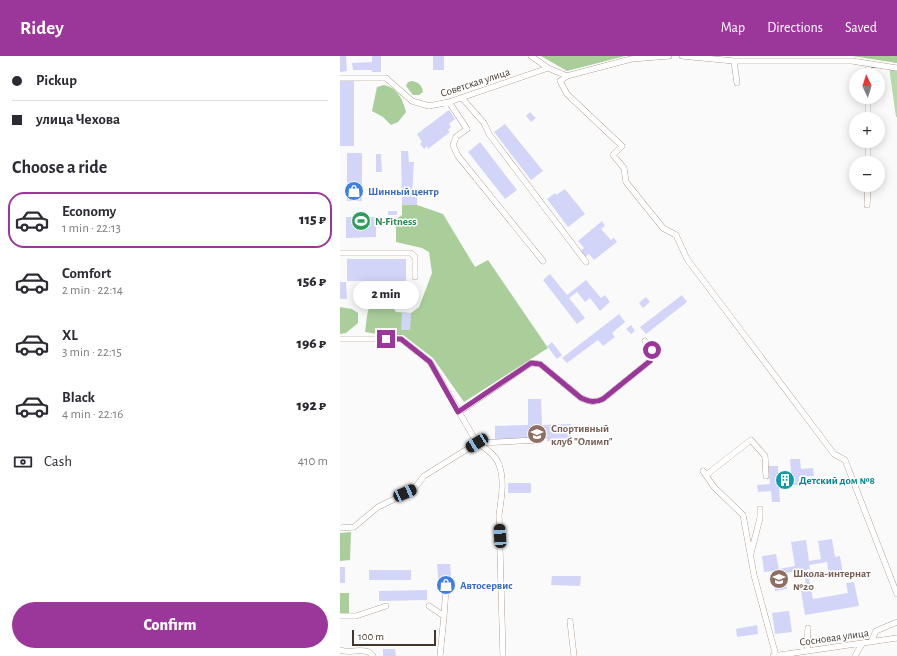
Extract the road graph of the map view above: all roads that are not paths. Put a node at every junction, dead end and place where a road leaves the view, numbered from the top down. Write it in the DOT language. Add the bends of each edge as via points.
graph roads {
  1 [pos="531,56"];
  2 [pos="669,56"];
  3 [pos="682,56"];
  4 [pos="734,61"];
  5 [pos="869,64"];
  6 [pos="548,68"];
  7 [pos="869,68"];
  8 [pos="897,68"];
  9 [pos="567,76"];
  10 [pos="340,78"];
  11 [pos="737,83"];
  12 [pos="462,98"];
  13 [pos="449,102"];
  14 [pos="868,192"];
  15 [pos="867,205"];
  16 [pos="340,253"];
  17 [pos="543,261"];
  18 [pos="586,262"];
  19 [pos="415,277"];
  20 [pos="340,339"];
  21 [pos="645,341"];
  22 [pos="458,412"];
  23 [pos="540,440"];
  24 [pos="477,443"];
  25 [pos="766,476"];
  26 [pos="760,509"];
  27 [pos="340,528"];
  28 [pos="750,556"];
  29 [pos="446,588"];
  30 [pos="897,594"];
  31 [pos="386,606"];
  32 [pos="429,606"];
  33 [pos="340,616"];
  34 [pos="444,616"];
  35 [pos="570,621"];
  36 [pos="897,622"];
  37 [pos="808,628"];
  38 [pos="897,638"];
  39 [pos="871,642"];
  40 [pos="862,644"];
  41 [pos="340,650"];
  42 [pos="807,651"];
  43 [pos="373,656"];
  44 [pos="440,656"];
  45 [pos="503,656"];
  46 [pos="574,656"];
  47 [pos="774,656"];
  48 [pos="855,656"];
  1 -- 6 [label="street"];
  2 -- 9 [label="street" via="631,59"];
  3 -- 4 [label="street"];
  4 -- 5 [label="street" via="826,60"];
  4 -- 11 [label="street"];
  5 -- 7 [label="street"];
  5 -- 8 [label="street"];
  6 -- 9 [label="street"];
  6 -- 12 [label="street, Советская улица"];
  9 -- 30 [label="street" via="560,81 567,94 622,146 614,155 624,168 626,182 663,228 676,235 687,259 834,454 845,460"];
  10 -- 13 [label="street, Советская улица" via="386,78 412,101 430,106"];
  12 -- 13 [label="street, Советская улица"];
  12 -- 18 [label="street" via="484,123 489,134"];
  13 -- 17 [label="street" via="467,129 456,137 453,145 458,156"];
  14 -- 15 [label="street"];
  16 -- 19 [label="street" via="411,253 415,257"];
  20 -- 22 [label="street" via="401,339 430,362"];
  21 -- 22 [label="street" via="652,350 650,361 596,402 581,398 540,364 531,363"];
  22 -- 24 [label="street"];
  23 -- 24 [label="street"];
  24 -- 27 [label="street" via="424,476 413,490 378,508 354,526"];
  24 -- 45 [label="street" via="489,451 499,464 501,475 499,515"];
  25 -- 28 [label="street" via="765,456 751,440 705,473 714,487 743,514"];
  26 -- 28 [label="street"];
  28 -- 47 [label="street"];
  29 -- 34 [label="street"];
  31 -- 33 [label="street" via="356,616"];
  32 -- 34 [label="street"];
  34 -- 44 [label="street"];
  35 -- 46 [label="street"];
  36 -- 39 [label="street" via="876,631"];
  37 -- 42 [label="street"];
  38 -- 39 [label="street, Сосновая улица"];
  39 -- 40 [label="street, Сосновая улица"];
  40 -- 42 [label="street, Сосновая улица"];
  40 -- 48 [label="street"];
  41 -- 43 [label="street" via="364,651"];
  42 -- 47 [label="street, Сосновая улица"];
}
